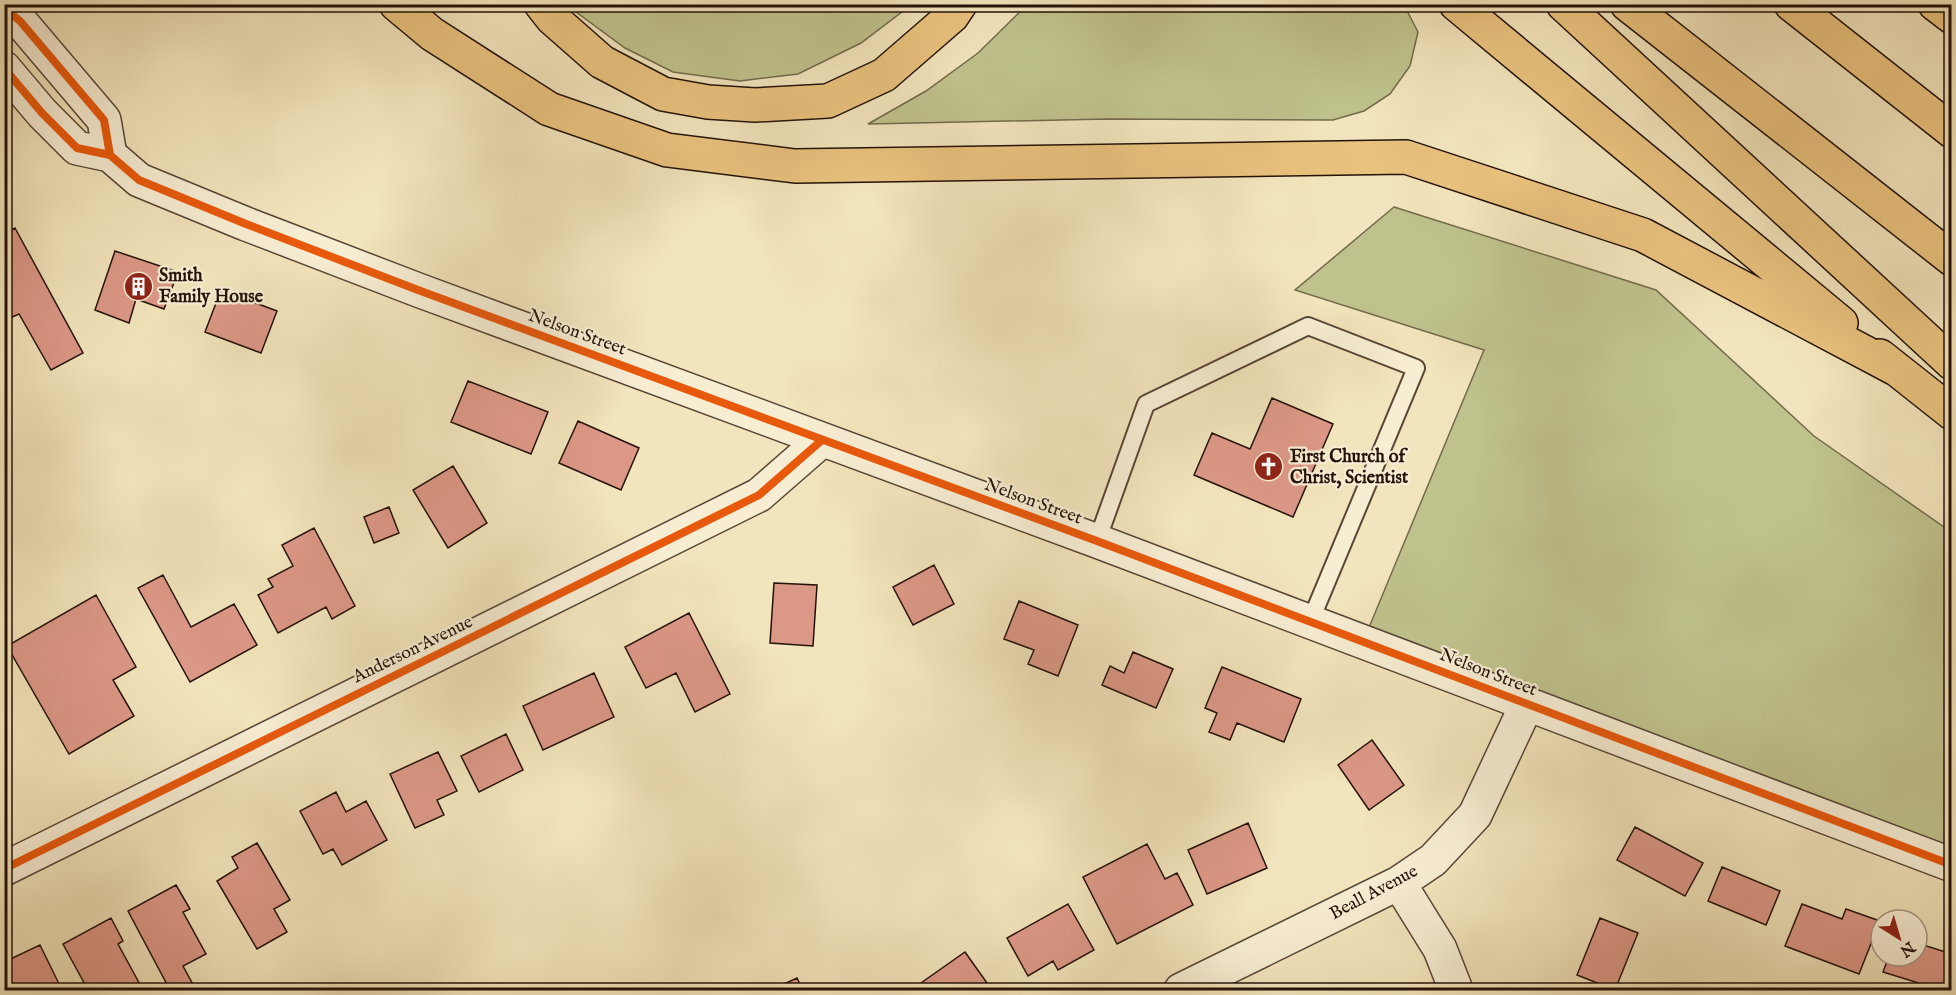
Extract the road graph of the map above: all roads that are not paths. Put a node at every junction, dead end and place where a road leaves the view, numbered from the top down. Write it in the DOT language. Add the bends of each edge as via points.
graph roads {
  1 [pos="396,4"];
  2 [pos="541,4"];
  3 [pos="960,4"];
  4 [pos="1456,4"];
  5 [pos="1563,4"];
  6 [pos="1627,4"];
  7 [pos="1791,4"];
  8 [pos="1935,4"];
  9 [pos="4,8"];
  10 [pos="1952,17"];
  11 [pos="4,68"];
  12 [pos="1952,131"];
  13 [pos="110,156"];
  14 [pos="1952,259"];
  15 [pos="1952,363"];
  16 [pos="1896,369"];
  17 [pos="1952,413"];
  18 [pos="822,440"];
  19 [pos="1097,541"];
  20 [pos="1310,622"];
  21 [pos="1527,704"];
  22 [pos="1952,865"];
  23 [pos="4,869"];
  24 [pos="1399,883"];
  25 [pos="1181,990"];
  26 [pos="1456,990"];
  1 -- 16 [label="highway" via="432,34 549,109 667,150 795,166 1406,157 1643,235"];
  2 -- 3 [label="highway" via="602,62 663,94 755,105 828,101 884,75 952,16"];
  4 -- 16 [label="highway"];
  5 -- 15 [label="highway"];
  6 -- 14 [label="highway"];
  7 -- 12 [label="highway"];
  8 -- 10 [label="highway"];
  9 -- 13 [label="street" via="20,21 104,120"];
  11 -- 13 [label="street, Nelson Street" via="77,148"];
  13 -- 18 [label="street, Nelson Street" via="139,180 246,224"];
  16 -- 17 [label="highway"];
  18 -- 19 [label="street, Nelson Street"];
  18 -- 23 [label="street, Anderson Avenue" via="759,495"];
  19 -- 20 [label="street, Nelson Street"];
  19 -- 20 [label="lane" via="1146,404 1308,326 1416,368"];
  20 -- 21 [label="street, Nelson Street"];
  21 -- 22 [label="street, Nelson Street"];
  21 -- 24 [label="street, Beall Avenue" via="1475,815 1433,860"];
  24 -- 25 [label="street, Beall Avenue"];
  24 -- 26 [label="street" via="1440,949"];
}
